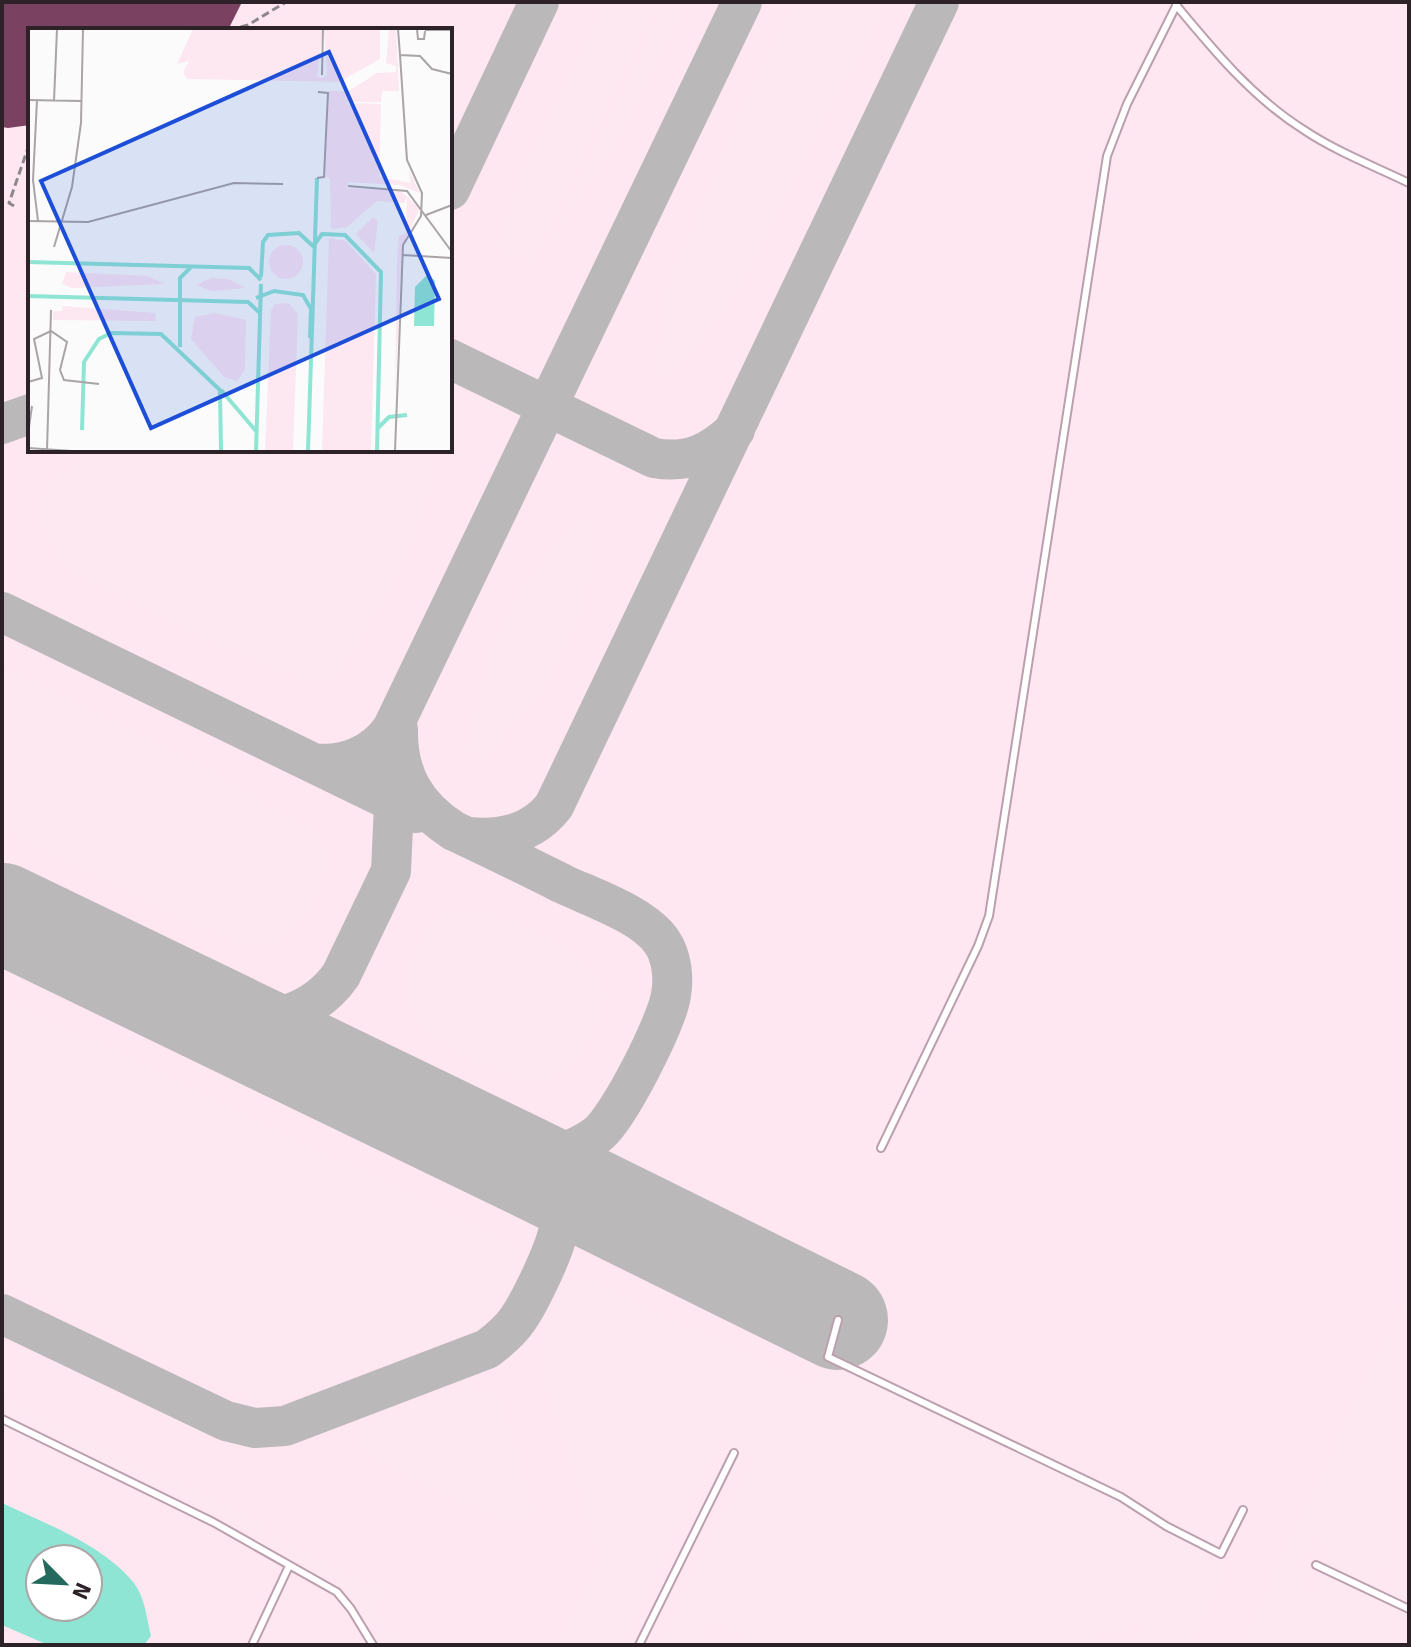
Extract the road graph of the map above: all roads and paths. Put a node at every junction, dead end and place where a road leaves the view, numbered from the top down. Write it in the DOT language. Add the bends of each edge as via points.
graph roads {
  1 [pos="286,2"];
  2 [pos="1176,3"];
  3 [pos="237,28"];
  4 [pos="28,148"];
  5 [pos="1409,183"];
  6 [pos="14,206"];
  7 [pos="881,1148"];
  8 [pos="838,1320"];
  9 [pos="2,1419"];
  10 [pos="734,1453"];
  11 [pos="1243,1510"];
  12 [pos="1316,1565"];
  13 [pos="289,1566"];
  14 [pos="1409,1609"];
  15 [pos="252,1645"];
  16 [pos="373,1645"];
  17 [pos="639,1645"];
  1 -- 3 [label="path"];
  2 -- 5 [label="lane" via="1278,113 1325,143"];
  2 -- 7 [label="lane" via="1107,156 989,916"];
  4 -- 6 [label="path" via="9,203"];
  8 -- 11 [label="lane" via="828,1357 1121,1497 1221,1554"];
  9 -- 13 [label="lane" via="203,1516"];
  10 -- 17 [label="lane"];
  12 -- 14 [label="lane"];
  13 -- 15 [label="lane"];
  13 -- 16 [label="lane" via="337,1592"];
}
